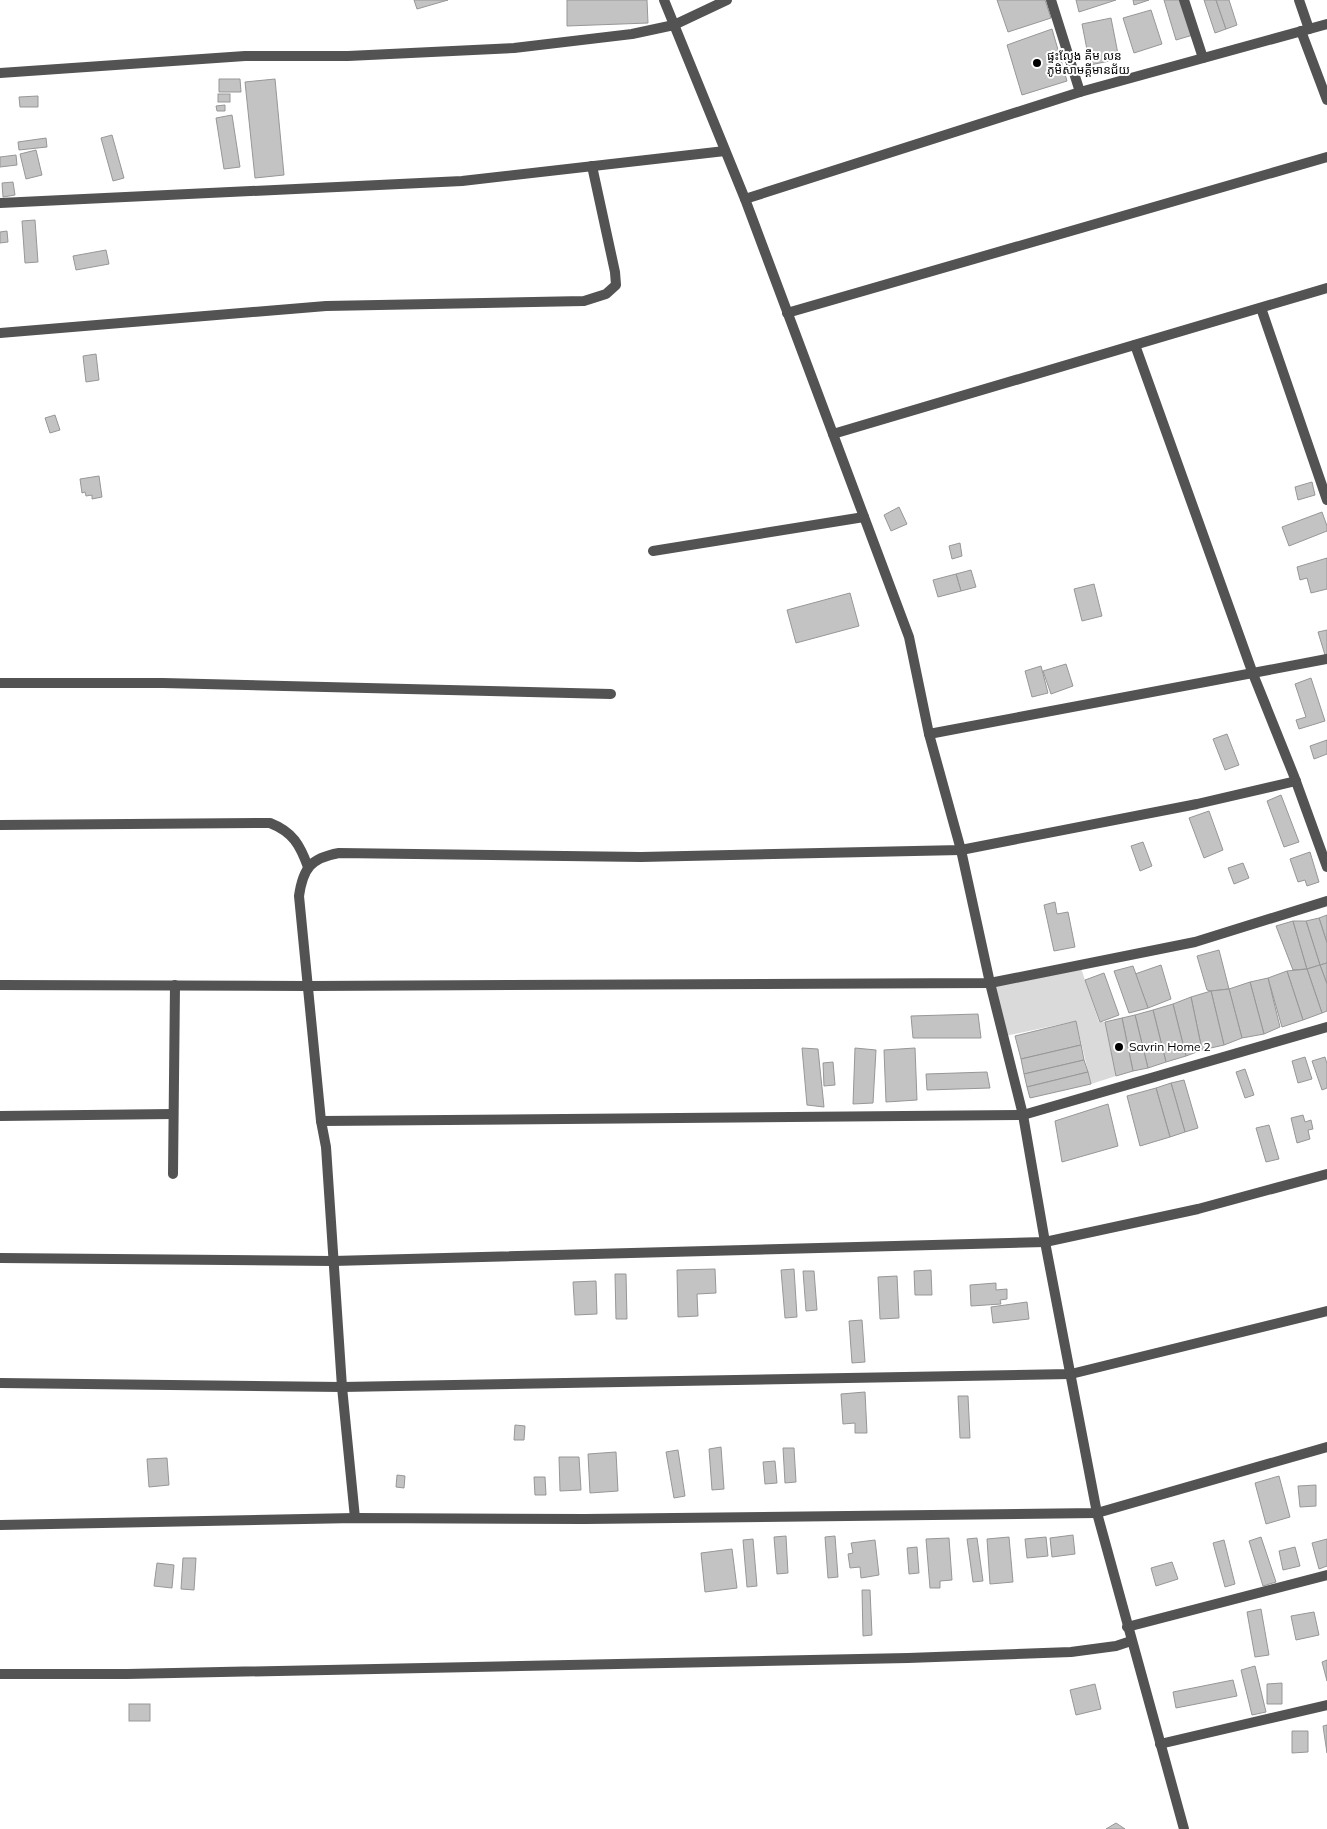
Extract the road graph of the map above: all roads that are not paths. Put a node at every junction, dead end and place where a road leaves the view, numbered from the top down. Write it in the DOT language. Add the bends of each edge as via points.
graph roads {
  1 [pos="664,0"];
  2 [pos="727,0"];
  3 [pos="1051,0"];
  4 [pos="1184,0"];
  5 [pos="1299,0"];
  6 [pos="1327,24"];
  7 [pos="674,26"];
  8 [pos="1305,30"];
  9 [pos="1203,58"];
  10 [pos="0,73"];
  11 [pos="1080,92"];
  12 [pos="1327,100"];
  13 [pos="725,151"];
  14 [pos="1327,157"];
  15 [pos="592,166"];
  16 [pos="744,199"];
  17 [pos="0,203"];
  18 [pos="1327,288"];
  19 [pos="1261,308"];
  20 [pos="787,313"];
  21 [pos="0,333"];
  22 [pos="1135,345"];
  23 [pos="833,434"];
  24 [pos="1327,500"];
  25 [pos="864,517"];
  26 [pos="653,551"];
  27 [pos="1327,659"];
  28 [pos="1252,674"];
  29 [pos="0,683"];
  30 [pos="611,694"];
  31 [pos="929,734"];
  32 [pos="1296,781"];
  33 [pos="0,825"];
  34 [pos="961,850"];
  35 [pos="308,867"];
  36 [pos="1327,867"];
  37 [pos="1327,901"];
  38 [pos="990,983"];
  39 [pos="0,984"];
  40 [pos="175,985"];
  41 [pos="308,986"];
  42 [pos="1327,1027"];
  43 [pos="174,1114"];
  44 [pos="1022,1115"];
  45 [pos="0,1116"];
  46 [pos="321,1121"];
  47 [pos="173,1174"];
  48 [pos="1327,1174"];
  49 [pos="1045,1242"];
  50 [pos="0,1258"];
  51 [pos="333,1261"];
  52 [pos="1327,1311"];
  53 [pos="1072,1374"];
  54 [pos="0,1383"];
  55 [pos="342,1387"];
  56 [pos="1327,1447"];
  57 [pos="1097,1513"];
  58 [pos="355,1518"];
  59 [pos="0,1525"];
  60 [pos="1327,1575"];
  61 [pos="1127,1628"];
  62 [pos="1131,1641"];
  63 [pos="0,1674"];
  64 [pos="1327,1705"];
  65 [pos="1160,1744"];
  66 [pos="1184,1829"];
  1 -- 7 [label="street"];
  2 -- 7 [label="street"];
  3 -- 11 [label="street"];
  4 -- 9 [label="street"];
  5 -- 8 [label="street"];
  6 -- 8 [label="street"];
  7 -- 10 [label="street" via="514,48 348,56 245,56"];
  7 -- 13 [label="street"];
  8 -- 9 [label="street"];
  8 -- 12 [label="street"];
  9 -- 11 [label="street"];
  11 -- 16 [label="street"];
  13 -- 15 [label="street"];
  13 -- 16 [label="street"];
  14 -- 20 [label="street"];
  15 -- 17 [label="street" via="462,181"];
  15 -- 21 [label="street" via="616,285 606,294 584,301 326,306"];
  16 -- 20 [label="street"];
  18 -- 19 [label="street"];
  19 -- 22 [label="street"];
  19 -- 24 [label="street"];
  20 -- 23 [label="street"];
  22 -- 23 [label="street"];
  22 -- 28 [label="street"];
  23 -- 25 [label="street"];
  25 -- 26 [label="street"];
  25 -- 31 [label="street" via="909,637"];
  27 -- 28 [label="street"];
  28 -- 31 [label="street"];
  28 -- 32 [label="street"];
  29 -- 30 [label="street" via="163,683"];
  31 -- 34 [label="street"];
  32 -- 34 [label="street" via="1197,804"];
  32 -- 36 [label="street"];
  33 -- 35 [label="street" via="270,823 288,831 303,851"];
  34 -- 35 [label="street" via="641,857 339,853 316,860"];
  34 -- 38 [label="street"];
  35 -- 41 [label="street" via="299,896"];
  37 -- 38 [label="street" via="1195,942"];
  38 -- 41 [label="street"];
  38 -- 44 [label="street"];
  39 -- 40 [label="street"];
  40 -- 41 [label="street"];
  40 -- 43 [label="street"];
  41 -- 46 [label="street"];
  42 -- 44 [label="street"];
  43 -- 45 [label="street"];
  43 -- 47 [label="street"];
  44 -- 46 [label="street"];
  44 -- 49 [label="street"];
  46 -- 51 [label="street" via="326,1147"];
  48 -- 49 [label="street" via="1198,1209"];
  49 -- 51 [label="street"];
  49 -- 53 [label="street"];
  50 -- 51 [label="street"];
  51 -- 55 [label="street"];
  52 -- 53 [label="street"];
  53 -- 55 [label="street"];
  53 -- 57 [label="street"];
  54 -- 55 [label="street"];
  55 -- 58 [label="street"];
  56 -- 57 [label="street"];
  57 -- 58 [label="street" via="585,1519"];
  57 -- 61 [label="street"];
  58 -- 59 [label="street"];
  60 -- 61 [label="street"];
  61 -- 62 [label="street"];
  62 -- 63 [label="street" via="1071,1652 908,1658"];
  62 -- 65 [label="street"];
  64 -- 65 [label="street"];
  65 -- 66 [label="street"];
}
